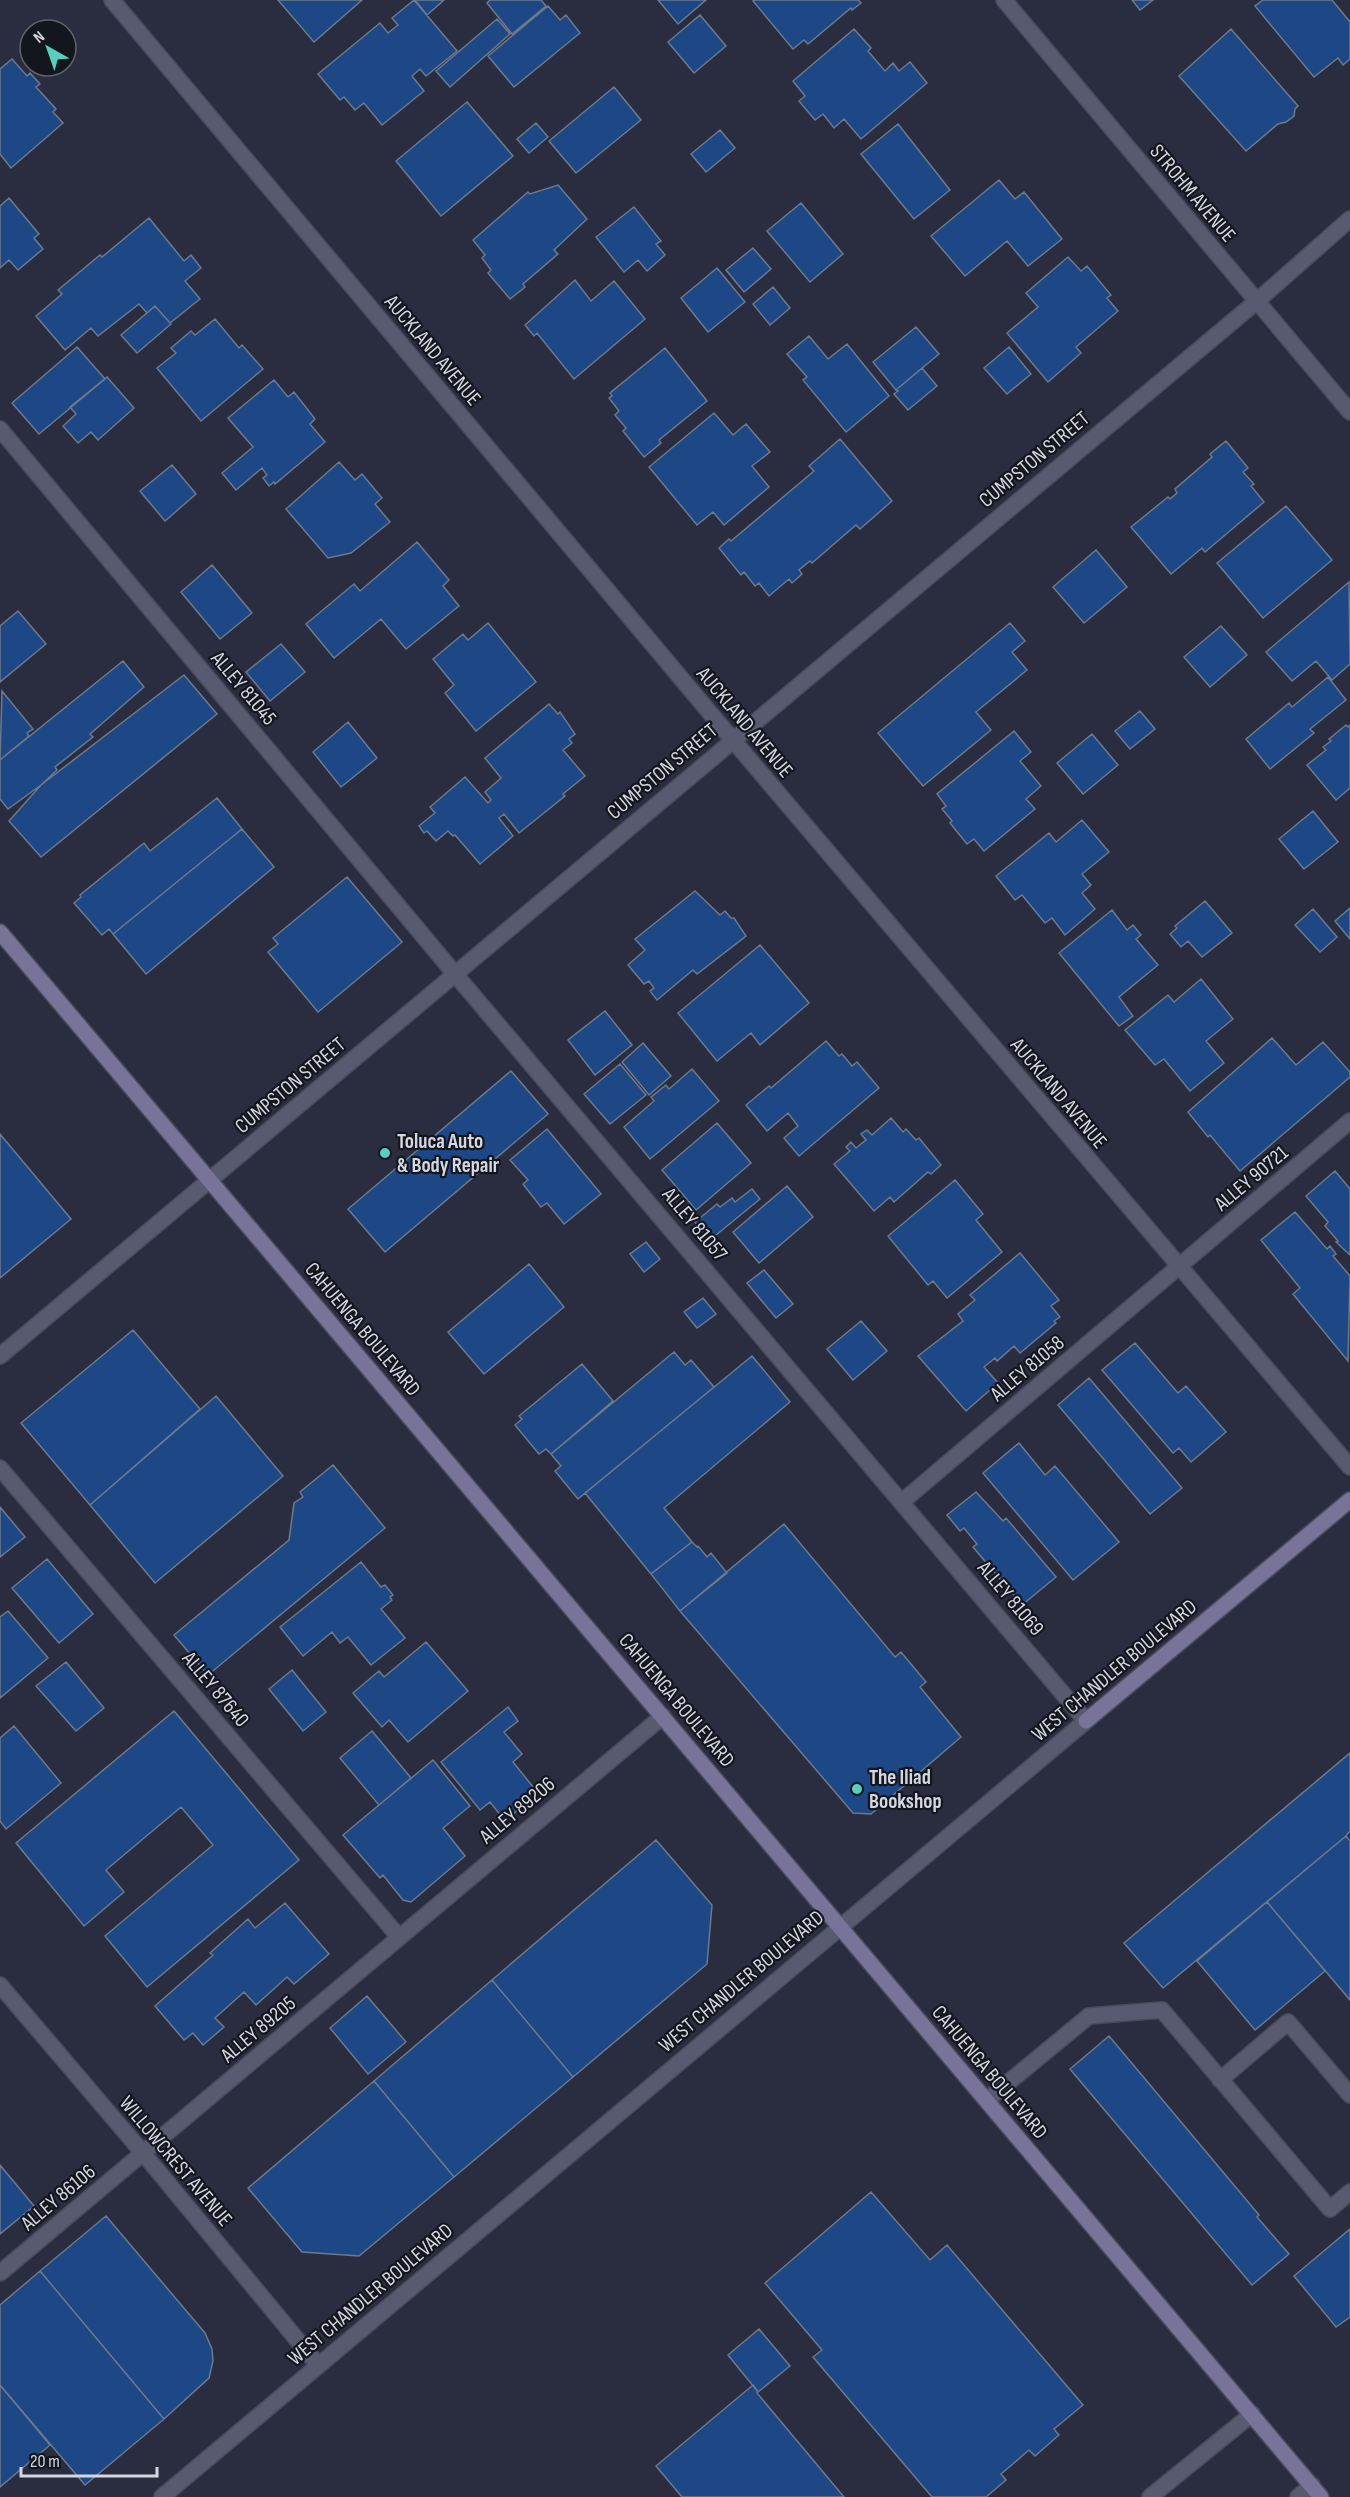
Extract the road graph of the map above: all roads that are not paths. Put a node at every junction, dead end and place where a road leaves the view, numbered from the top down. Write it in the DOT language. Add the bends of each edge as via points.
graph roads {
  1 [pos="112,0"];
  2 [pos="1004,0"];
  3 [pos="1350,219"];
  4 [pos="1257,301"];
  5 [pos="1350,412"];
  6 [pos="0,429"];
  7 [pos="732,739"];
  8 [pos="0,932"];
  9 [pos="455,974"];
  10 [pos="1350,1121"];
  11 [pos="209,1180"];
  12 [pos="1178,1266"];
  13 [pos="0,1356"];
  14 [pos="1350,1467"];
  15 [pos="0,1468"];
  16 [pos="1350,1500"];
  17 [pos="903,1501"];
  18 [pos="663,1716"];
  19 [pos="1086,1721"];
  20 [pos="840,1925"];
  21 [pos="399,1937"];
  22 [pos="0,1985"];
  23 [pos="1220,2080"];
  24 [pos="1350,2095"];
  25 [pos="987,2100"];
  26 [pos="143,2153"];
  27 [pos="1350,2192"];
  28 [pos="0,2273"];
  29 [pos="318,2365"];
  30 [pos="1252,2414"];
  31 [pos="1317,2491"];
  32 [pos="162,2497"];
  33 [pos="1150,2497"];
  34 [pos="1298,2497"];
  1 -- 7 [label="street, AUCKLAND AVENUE"];
  2 -- 4 [label="street, STROHM AVENUE"];
  3 -- 4 [label="street, CUMPSTON STREET"];
  4 -- 5 [label="street, STROHM AVENUE"];
  4 -- 7 [label="street, CUMPSTON STREET"];
  6 -- 9 [label="street, ALLEY 81045"];
  7 -- 9 [label="street, CUMPSTON STREET"];
  7 -- 12 [label="street, AUCKLAND AVENUE"];
  8 -- 11 [label="main road, CAHUENGA BOULEVARD"];
  9 -- 11 [label="street, CUMPSTON STREET"];
  9 -- 17 [label="street, ALLEY 81057"];
  10 -- 12 [label="street, ALLEY 90721"];
  11 -- 13 [label="street, CUMPSTON STREET"];
  11 -- 18 [label="main road, CAHUENGA BOULEVARD"];
  12 -- 14 [label="street, AUCKLAND AVENUE"];
  12 -- 17 [label="street, ALLEY 81058"];
  15 -- 21 [label="street, ALLEY 87640"];
  16 -- 19 [label="main road, WEST CHANDLER BOULEVARD"];
  17 -- 19 [label="street, ALLEY 81069"];
  18 -- 20 [label="main road, CAHUENGA BOULEVARD"];
  18 -- 21 [label="street, ALLEY 89206"];
  19 -- 20 [label="street, WEST CHANDLER BOULEVARD"];
  20 -- 25 [label="main road, CAHUENGA BOULEVARD"];
  20 -- 29 [label="street, WEST CHANDLER BOULEVARD"];
  21 -- 26 [label="street, ALLEY 89205"];
  22 -- 26 [label="street, WILLOWCREST AVENUE"];
  23 -- 24 [label="street" via="1288,2022"];
  23 -- 25 [label="street" via="1162,2010 1089,2016"];
  23 -- 27 [label="street" via="1330,2209"];
  25 -- 30 [label="main road, CAHUENGA BOULEVARD"];
  26 -- 28 [label="street, ALLEY 86106"];
  26 -- 29 [label="street, WILLOWCREST AVENUE"];
  29 -- 32 [label="street, WEST CHANDLER BOULEVARD"];
  30 -- 31 [label="main road, CAHUENGA BOULEVARD"];
  30 -- 33 [label="street"];
  31 -- 34 [label="street"];
}
